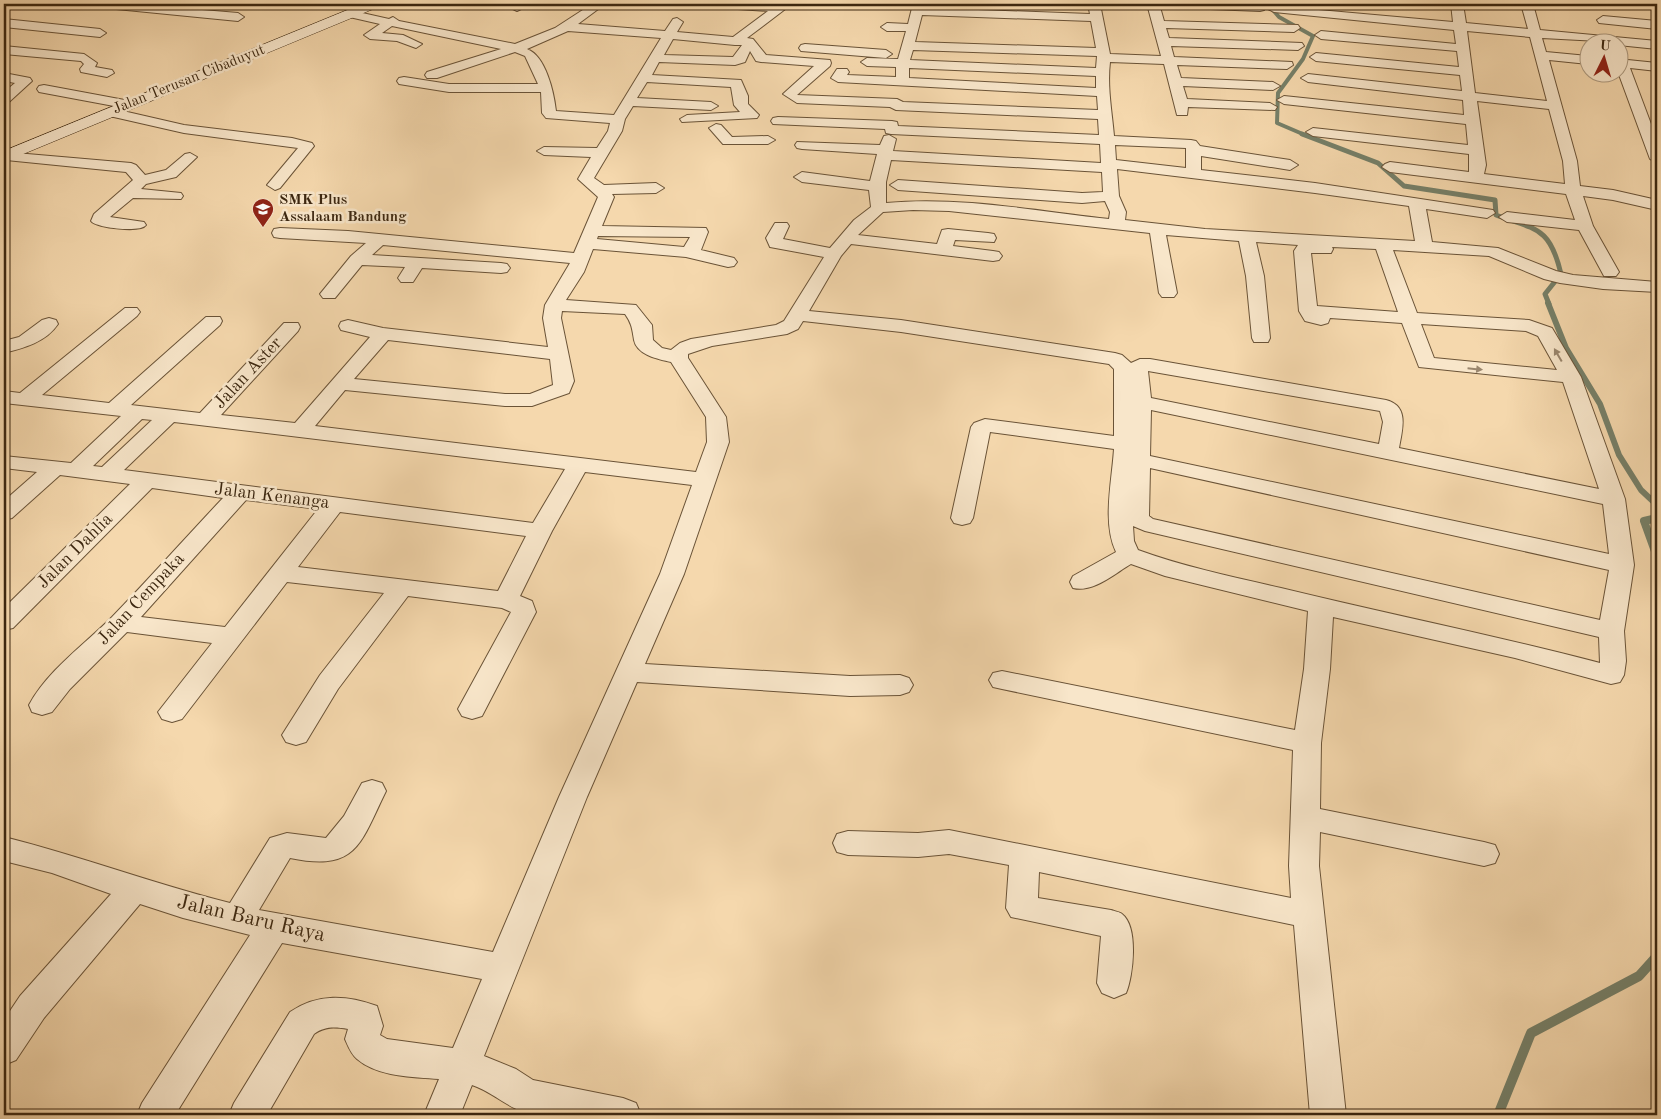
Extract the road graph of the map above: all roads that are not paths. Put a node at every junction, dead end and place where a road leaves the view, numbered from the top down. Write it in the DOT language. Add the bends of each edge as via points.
graph roads {
  1 [pos="96,4"];
  2 [pos="374,4"];
  3 [pos="599,4"];
  4 [pos="708,4"];
  5 [pos="1094,4"];
  6 [pos="1153,4"];
  7 [pos="1163,4"];
  8 [pos="1392,4"];
  9 [pos="1457,4"];
  10 [pos="1527,4"];
  11 [pos="782,6"];
  12 [pos="1305,7"];
  13 [pos="918,8"];
  14 [pos="1246,8"];
  15 [pos="1260,8"];
  16 [pos="1274,9"];
  17 [pos="349,14"];
  18 [pos="238,17"];
  19 [pos="1096,18"];
  20 [pos="1391,20"];
  21 [pos="392,21"];
  22 [pos="4,22"];
  23 [pos="677,22"];
  24 [pos="1159,24"];
  25 [pos="1657,25"];
  26 [pos="568,27"];
  27 [pos="887,27"];
  28 [pos="1256,27"];
  29 [pos="1460,27"];
  30 [pos="1294,28"];
  31 [pos="916,29"];
  32 [pos="1607,32"];
  33 [pos="100,33"];
  34 [pos="1025,33"];
  35 [pos="1535,34"];
  36 [pos="668,35"];
  37 [pos="1321,35"];
  38 [pos="1578,38"];
  39 [pos="543,40"];
  40 [pos="569,41"];
  41 [pos="735,41"];
  42 [pos="1164,42"];
  43 [pos="1628,42"];
  44 [pos="749,45"];
  45 [pos="1657,45"];
  46 [pos="1298,46"];
  47 [pos="423,47"];
  48 [pos="515,48"];
  49 [pos="802,48"];
  50 [pos="1463,48"];
  51 [pos="1025,49"];
  52 [pos="4,50"];
  53 [pos="906,55"];
  54 [pos="1542,55"];
  55 [pos="1316,57"];
  56 [pos="654,58"];
  57 [pos="1578,59"];
  58 [pos="1103,61"];
  59 [pos="1169,61"];
  60 [pos="867,62"];
  61 [pos="1287,65"];
  62 [pos="1628,65"];
  63 [pos="1657,67"];
  64 [pos="842,72"];
  65 [pos="1466,72"];
  66 [pos="108,73"];
  67 [pos="432,75"];
  68 [pos="4,77"];
  69 [pos="643,78"];
  70 [pos="1308,78"];
  71 [pos="404,81"];
  72 [pos="1174,82"];
  73 [pos="1627,82"];
  74 [pos="902,83"];
  75 [pos="1273,86"];
  76 [pos="547,88"];
  77 [pos="44,90"];
  78 [pos="1104,92"];
  79 [pos="1469,95"];
  80 [pos="4,99"];
  81 [pos="1284,100"];
  82 [pos="628,102"];
  83 [pos="896,104"];
  84 [pos="130,105"];
  85 [pos="1556,106"];
  86 [pos="1270,107"];
  87 [pos="745,111"];
  88 [pos="1182,111"];
  89 [pos="110,112"];
  90 [pos="1107,116"];
  91 [pos="618,119"];
  92 [pos="687,120"];
  93 [pos="1472,120"];
  94 [pos="778,121"];
  95 [pos="716,128"];
  96 [pos="891,128"];
  97 [pos="1313,132"];
  98 [pos="768,140"];
  99 [pos="1108,141"];
  100 [pos="802,145"];
  101 [pos="1192,147"];
  102 [pos="1476,150"];
  103 [pos="4,151"];
  104 [pos="544,151"];
  105 [pos="779,152"];
  106 [pos="886,152"];
  107 [pos="600,153"];
  108 [pos="190,157"];
  109 [pos="1657,159"];
  110 [pos="1109,166"];
  111 [pos="1390,167"];
  112 [pos="1193,173"];
  113 [pos="802,177"];
  114 [pos="1475,179"];
  115 [pos="141,180"];
  116 [pos="1279,184"];
  117 [pos="275,185"];
  118 [pos="898,185"];
  119 [pos="656,188"];
  120 [pos="603,190"];
  121 [pos="1573,190"];
  122 [pos="129,194"];
  123 [pos="175,196"];
  124 [pos="1111,196"];
  125 [pos="878,197"];
  126 [pos="1417,204"];
  127 [pos="1657,205"];
  128 [pos="1487,213"];
  129 [pos="1507,217"];
  130 [pos="1117,224"];
  131 [pos="138,225"];
  132 [pos="781,226"];
  133 [pos="1584,226"];
  134 [pos="1157,228"];
  135 [pos="280,233"];
  136 [pos="1246,237"];
  137 [pos="988,238"];
  138 [pos="379,240"];
  139 [pos="840,246"];
  140 [pos="1424,248"];
  141 [pos="1385,250"];
  142 [pos="585,251"];
  143 [pos="943,251"];
  144 [pos="686,252"];
  145 [pos="993,256"];
  146 [pos="357,260"];
  147 [pos="417,262"];
  148 [pos="728,262"];
  149 [pos="509,267"];
  150 [pos="1610,272"];
  151 [pos="407,278"];
  152 [pos="1657,287"];
  153 [pos="1168,293"];
  154 [pos="329,294"];
  155 [pos="554,305"];
  156 [pos="130,312"];
  157 [pos="796,315"];
  158 [pos="213,321"];
  159 [pos="1409,321"];
  160 [pos="49,324"];
  161 [pos="348,326"];
  162 [pos="291,327"];
  163 [pos="384,334"];
  164 [pos="1261,338"];
  165 [pos="4,347"];
  166 [pos="559,354"];
  167 [pos="678,358"];
  168 [pos="1571,377"];
  169 [pos="341,384"];
  170 [pos="4,396"];
  171 [pos="25,399"];
  172 [pos="1141,402"];
  173 [pos="114,409"];
  174 [pos="138,412"];
  175 [pos="168,416"];
  176 [pos="205,420"];
  177 [pos="300,430"];
  178 [pos="1133,452"];
  179 [pos="1388,452"];
  180 [pos="4,462"];
  181 [pos="578,466"];
  182 [pos="66,468"];
  183 [pos="108,474"];
  184 [pos="147,480"];
  185 [pos="704,480"];
  186 [pos="240,493"];
  187 [pos="1614,499"];
  188 [pos="335,503"];
  189 [pos="4,513"];
  190 [pos="962,518"];
  191 [pos="540,531"];
  192 [pos="1129,555"];
  193 [pos="1622,565"];
  194 [pos="280,573"];
  195 [pos="1082,582"];
  196 [pos="401,588"];
  197 [pos="506,600"];
  198 [pos="1321,606"];
  199 [pos="4,622"];
  200 [pos="121,623"];
  201 [pos="1612,631"];
  202 [pos="230,636"];
  203 [pos="629,672"];
  204 [pos="1002,680"];
  205 [pos="900,685"];
  206 [pos="42,705"];
  207 [pos="472,709"];
  208 [pos="172,712"];
  209 [pos="296,735"];
  210 [pos="1307,743"];
  211 [pos="372,791"];
  212 [pos="1306,819"];
  213 [pos="848,842"];
  214 [pos="4,849"];
  215 [pos="1484,854"];
  216 [pos="1026,856"];
  217 [pos="135,888"];
  218 [pos="1309,914"];
  219 [pos="237,919"];
  220 [pos="275,928"];
  221 [pos="504,968"];
  222 [pos="1114,983"];
  223 [pos="4,1049"];
  224 [pos="462,1066"];
  225 [pos="155,1115"];
  226 [pos="247,1115"];
  227 [pos="442,1115"];
  228 [pos="623,1115"];
  229 [pos="1328,1115"];
  1 -- 18 [label="street"];
  2 -- 17 [label="main road, Jalan Terusan Cibaduyut"];
  3 -- 26 [label="street"];
  4 -- 11 [label="street"];
  5 -- 19 [label="street"];
  6 -- 24 [label="street"];
  7 -- 14 [label="street"];
  8 -- 20 [label="street"];
  9 -- 29 [label="street"];
  10 -- 35 [label="street"];
  11 -- 41 [label="street"];
  12 -- 16 [label="street"];
  12 -- 20 [label="street"];
  13 -- 19 [label="street"];
  13 -- 31 [label="street"];
  14 -- 15 [label="street"];
  14 -- 28 [label="street"];
  17 -- 21 [label="street"];
  17 -- 84 [label="main road, Jalan Terusan Cibaduyut"];
  19 -- 58 [label="street" via="1096,36"];
  20 -- 29 [label="street"];
  21 -- 47 [label="street" via="370,35 399,38"];
  21 -- 48 [label="street"];
  22 -- 33 [label="street"];
  23 -- 36 [label="street"];
  24 -- 28 [label="street"];
  24 -- 42 [label="street"];
  25 -- 32 [label="street" via="1601,16"];
  26 -- 36 [label="street"];
  26 -- 39 [label="street"];
  27 -- 31 [label="street"];
  28 -- 30 [label="street"];
  29 -- 35 [label="street"];
  29 -- 50 [label="street"];
  31 -- 53 [label="street"];
  34 -- 51 [label="street"];
  35 -- 38 [label="street"];
  35 -- 54 [label="street"];
  36 -- 41 [label="street"];
  36 -- 56 [label="street"];
  37 -- 50 [label="street"];
  39 -- 40 [label="street"];
  39 -- 48 [label="street"];
  41 -- 44 [label="street" via="749,42"];
  42 -- 46 [label="street"];
  42 -- 59 [label="street"];
  43 -- 45 [label="street"];
  44 -- 56 [label="street" via="738,60"];
  44 -- 83 [label="street" via="759,52 761,58 825,63 794,96"];
  48 -- 67 [label="street"];
  48 -- 76 [label="street" via="530,54"];
  49 -- 53 [label="street"];
  50 -- 65 [label="street"];
  51 -- 53 [label="street"];
  51 -- 58 [label="street"];
  52 -- 66 [label="street" via="84,58 91,63 86,69"];
  53 -- 58 [label="street"];
  53 -- 60 [label="street"];
  53 -- 74 [label="street"];
  54 -- 57 [label="street"];
  54 -- 85 [label="street"];
  55 -- 65 [label="street"];
  56 -- 69 [label="street"];
  58 -- 59 [label="street"];
  58 -- 78 [label="street"];
  59 -- 61 [label="street"];
  59 -- 72 [label="street"];
  62 -- 63 [label="street"];
  64 -- 74 [label="street" via="838,78"];
  65 -- 79 [label="street"];
  68 -- 80 [label="street" via="25,81"];
  69 -- 82 [label="street"];
  69 -- 87 [label="street" via="736,83"];
  70 -- 79 [label="street"];
  71 -- 76 [label="street" via="431,87"];
  72 -- 75 [label="street"];
  72 -- 88 [label="street"];
  73 -- 109 [label="street"];
  74 -- 78 [label="street"];
  74 -- 83 [label="street"];
  76 -- 91 [label="street" via="551,115"];
  77 -- 84 [label="street"];
  78 -- 90 [label="street"];
  79 -- 85 [label="street"];
  79 -- 93 [label="street"];
  81 -- 93 [label="street"];
  82 -- 87 [label="street"];
  82 -- 91 [label="street"];
  83 -- 90 [label="street"];
  83 -- 96 [label="street"];
  84 -- 89 [label="main road, Jalan Terusan Cibaduyut"];
  85 -- 121 [label="street" via="1570,161"];
  86 -- 88 [label="street"];
  87 -- 92 [label="street"];
  87 -- 98 [label="street"];
  88 -- 101 [label="street"];
  89 -- 103 [label="main road, Jalan Terusan Cibaduyut" via="32,145"];
  89 -- 117 [label="street" via="184,129 307,146"];
  90 -- 99 [label="street"];
  91 -- 107 [label="street" via="615,131"];
  93 -- 102 [label="street"];
  94 -- 96 [label="street"];
  95 -- 98 [label="street" via="728,141"];
  96 -- 99 [label="street"];
  96 -- 106 [label="street"];
  97 -- 102 [label="street"];
  98 -- 105 [label="street"];
  99 -- 101 [label="street"];
  99 -- 110 [label="street"];
  100 -- 106 [label="street"];
  101 -- 112 [label="street"];
  101 -- 116 [label="street" via="1283,163"];
  102 -- 114 [label="street" via="1478,165"];
  103 -- 115 [label="street" via="132,168"];
  104 -- 107 [label="street"];
  106 -- 110 [label="street"];
  106 -- 125 [label="street"];
  107 -- 120 [label="street" via="586,180"];
  108 -- 115 [label="street" via="170,174"];
  110 -- 112 [label="street"];
  110 -- 124 [label="street"];
  111 -- 114 [label="street"];
  112 -- 116 [label="street"];
  113 -- 125 [label="street" via="837,174"];
  114 -- 121 [label="street"];
  115 -- 122 [label="street"];
  116 -- 126 [label="street"];
  118 -- 124 [label="street" via="1082,198"];
  119 -- 120 [label="street"];
  120 -- 142 [label="street" via="606,197"];
  121 -- 127 [label="street"];
  121 -- 133 [label="street"];
  122 -- 123 [label="street"];
  122 -- 131 [label="street" via="99,221"];
  124 -- 130 [label="street" via="1118,212"];
  125 -- 130 [label="street" via="913,205"];
  125 -- 139 [label="street"];
  126 -- 128 [label="street"];
  126 -- 140 [label="street"];
  129 -- 133 [label="street"];
  130 -- 134 [label="street"];
  132 -- 139 [label="street" via="774,238 776,243"];
  133 -- 150 [label="street"];
  134 -- 136 [label="street"];
  134 -- 153 [label="street"];
  135 -- 138 [label="street"];
  136 -- 141 [label="street"];
  136 -- 164 [label="street" via="1255,276"];
  137 -- 143 [label="street" via="948,234"];
  138 -- 146 [label="street"];
  138 -- 149 [label="street"];
  139 -- 143 [label="street"];
  139 -- 157 [label="street"];
  140 -- 141 [label="street"];
  140 -- 152 [label="street" via="1500,253 1561,277"];
  141 -- 159 [label="street"];
  141 -- 159 [label="street" via="1304,247 1308,311 1314,318"];
  142 -- 144 [label="street"];
  142 -- 144 [label="street" via="700,232 693,249"];
  142 -- 149 [label="street"];
  142 -- 155 [label="street"];
  143 -- 145 [label="street"];
  144 -- 148 [label="street"];
  146 -- 147 [label="street"];
  146 -- 154 [label="street"];
  147 -- 149 [label="street"];
  147 -- 151 [label="street"];
  155 -- 166 [label="street" via="552,318"];
  155 -- 167 [label="street" via="630,309 643,325 644,342 655,352"];
  156 -- 171 [label="street"];
  157 -- 167 [label="street" via="796,321 780,330 698,344 681,350"];
  157 -- 178 [label="street" via="902,326 1115,359 1124,367"];
  158 -- 173 [label="street"];
  168 -- 159 [label="street, one-way" via="1545,332"];
  159 -- 168 [label="street, one-way" via="1426,363"];
  160 -- 165 [label="street" via="26,341"];
  161 -- 163 [label="street"];
  162 -- 176 [label="street, Jalan Aster"];
  163 -- 166 [label="street"];
  163 -- 169 [label="street"];
  166 -- 169 [label="street" via="564,381 562,389 532,400"];
  167 -- 185 [label="street" via="716,417 718,442"];
  168 -- 187 [label="street"];
  169 -- 177 [label="street"];
  170 -- 171 [label="street"];
  171 -- 173 [label="street"];
  172 -- 178 [label="street"];
  172 -- 179 [label="street"];
  172 -- 179 [label="street" via="1138,369 1150,365 1386,406 1392,411 1393,422"];
  173 -- 174 [label="street"];
  174 -- 175 [label="street"];
  174 -- 182 [label="street"];
  175 -- 176 [label="street"];
  175 -- 183 [label="street"];
  176 -- 177 [label="street"];
  177 -- 181 [label="street"];
  178 -- 190 [label="street" via="985,425 981,427"];
  178 -- 192 [label="street" via="1122,541"];
  178 -- 193 [label="street"];
  178 -- 201 [label="street" via="1138,518 1145,524"];
  179 -- 187 [label="street"];
  180 -- 182 [label="street, Jalan Kenanga"];
  181 -- 185 [label="street"];
  181 -- 191 [label="street"];
  182 -- 183 [label="street, Jalan Kenanga"];
  182 -- 189 [label="street"];
  183 -- 184 [label="street, Jalan Kenanga"];
  184 -- 186 [label="street, Jalan Kenanga"];
  184 -- 199 [label="street, Jalan Dahlia"];
  185 -- 203 [label="street" via="672,574"];
  186 -- 188 [label="street, Jalan Kenanga"];
  186 -- 200 [label="street, Jalan Cempaka"];
  187 -- 193 [label="street"];
  188 -- 191 [label="street, Jalan Kenanga"];
  188 -- 194 [label="street"];
  191 -- 197 [label="street"];
  192 -- 195 [label="street"];
  192 -- 198 [label="street" via="1165,568"];
  193 -- 201 [label="street"];
  194 -- 196 [label="street"];
  194 -- 202 [label="street"];
  196 -- 197 [label="street"];
  196 -- 209 [label="street" via="329,682"];
  197 -- 207 [label="street" via="523,606 524,612"];
  198 -- 201 [label="street" via="1514,649 1602,674 1611,674"];
  198 -- 210 [label="street"];
  200 -- 202 [label="street"];
  200 -- 206 [label="street, Jalan Cempaka"];
  202 -- 208 [label="street"];
  203 -- 205 [label="street" via="850,686"];
  203 -- 221 [label="street" via="573,797"];
  204 -- 210 [label="street"];
  210 -- 212 [label="street"];
  211 -- 219 [label="street" via="358,819 336,848 327,851 287,845 281,847"];
  212 -- 215 [label="street"];
  212 -- 218 [label="street" via="1304,866"];
  213 -- 216 [label="street" via="918,845 949,842"];
  214 -- 217 [label="street, Jalan Baru Raya"];
  216 -- 218 [label="street" via="1267,908"];
  216 -- 222 [label="street" via="1022,908 1111,924 1116,933"];
  217 -- 219 [label="street, Jalan Baru Raya"];
  217 -- 223 [label="street" via="32,1007"];
  218 -- 229 [label="street"];
  219 -- 220 [label="street, Jalan Baru Raya"];
  220 -- 221 [label="street, Jalan Baru Raya"];
  220 -- 225 [label="street"];
  221 -- 224 [label="street"];
  224 -- 226 [label="street" via="381,1055 365,1046 362,1039 365,1017 340,1012 311,1016 302,1023"];
  224 -- 227 [label="street"];
  224 -- 228 [label="street" via="513,1085 525,1095"];
}
